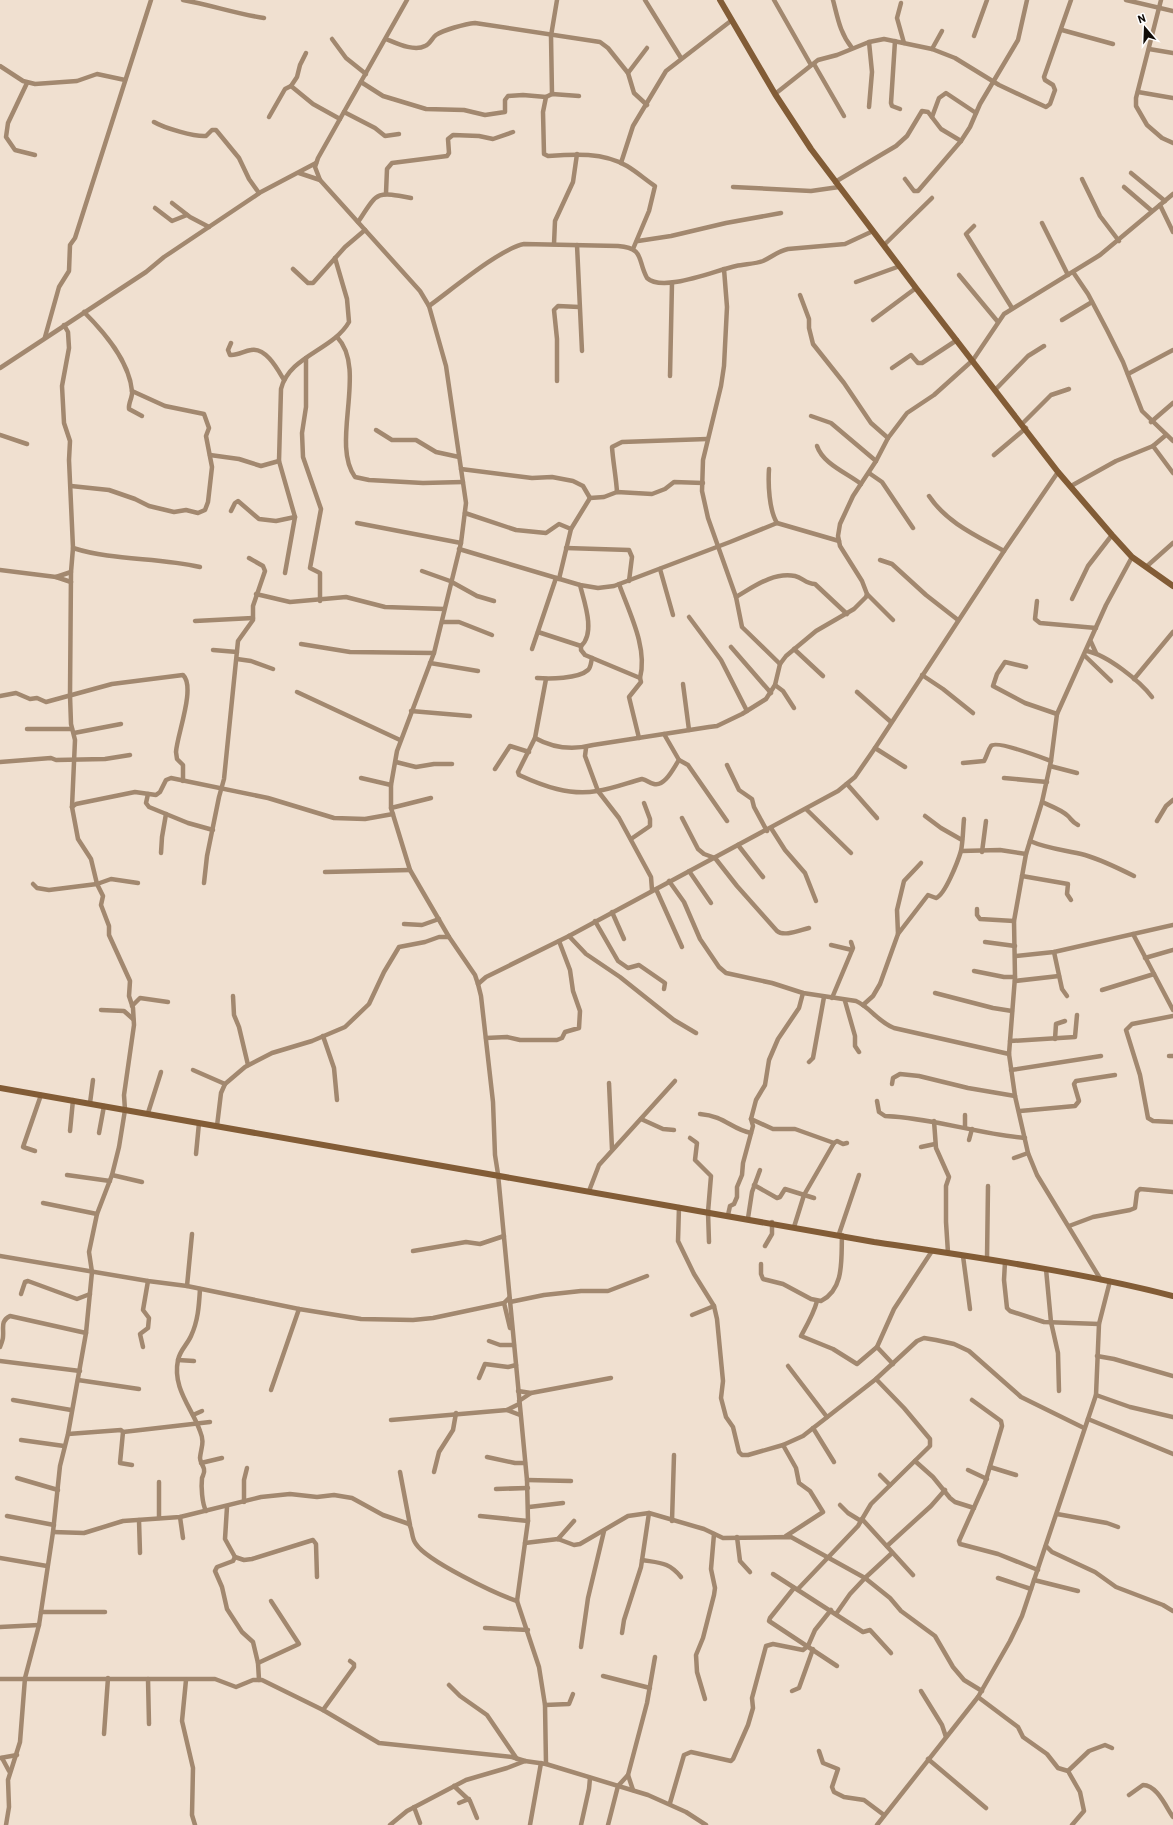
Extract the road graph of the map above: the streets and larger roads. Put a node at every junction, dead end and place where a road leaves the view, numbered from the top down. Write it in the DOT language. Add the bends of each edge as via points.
graph roads {
  1 [pos="151,0"];
  2 [pos="183,0"];
  3 [pos="407,0"];
  4 [pos="557,0"];
  5 [pos="645,0"];
  6 [pos="720,0"];
  7 [pos="774,0"];
  8 [pos="834,0"];
  9 [pos="987,0"];
  10 [pos="1027,0"];
  11 [pos="1071,0"];
  12 [pos="1126,0"];
  13 [pos="1161,0"];
  14 [pos="901,3"];
  15 [pos="1159,9"];
  16 [pos="1173,11"];
  17 [pos="264,18"];
  18 [pos="732,20"];
  19 [pos="1062,30"];
  20 [pos="942,31"];
  21 [pos="551,36"];
  22 [pos="974,36"];
  23 [pos="332,39"];
  24 [pos="386,39"];
  25 [pos="894,41"];
  26 [pos="869,42"];
  27 [pos="904,43"];
  28 [pos="1113,44"];
  29 [pos="646,48"];
  30 [pos="852,48"];
  31 [pos="932,49"];
  32 [pos="1150,49"];
  33 [pos="306,53"];
  34 [pos="1173,53"];
  35 [pos="681,58"];
  36 [pos="812,65"];
  37 [pos="0,66"];
  38 [pos="628,73"];
  39 [pos="366,74"];
  40 [pos="125,80"];
  41 [pos="361,82"];
  42 [pos="995,82"];
  43 [pos="27,83"];
  44 [pos="291,86"];
  45 [pos="1138,92"];
  46 [pos="552,94"];
  47 [pos="775,94"];
  48 [pos="579,96"];
  49 [pos="546,97"];
  50 [pos="1173,98"];
  51 [pos="647,105"];
  52 [pos="869,107"];
  53 [pos="900,109"];
  54 [pos="344,112"];
  55 [pos="976,113"];
  56 [pos="844,116"];
  57 [pos="269,117"];
  58 [pos="932,117"];
  59 [pos="340,119"];
  60 [pos="154,122"];
  61 [pos="513,132"];
  62 [pos="399,134"];
  63 [pos="961,141"];
  64 [pos="1173,143"];
  65 [pos="577,154"];
  66 [pos="35,155"];
  67 [pos="316,163"];
  68 [pos="621,163"];
  69 [pos="299,173"];
  70 [pos="1131,173"];
  71 [pos="905,178"];
  72 [pos="1082,179"];
  73 [pos="320,180"];
  74 [pos="835,182"];
  75 [pos="733,187"];
  76 [pos="840,187"];
  77 [pos="1124,187"];
  78 [pos="386,193"];
  79 [pos="259,194"];
  80 [pos="1173,194"];
  81 [pos="411,198"];
  82 [pos="932,198"];
  83 [pos="1165,201"];
  84 [pos="172,203"];
  85 [pos="1160,205"];
  86 [pos="155,208"];
  87 [pos="1152,211"];
  88 [pos="780,213"];
  89 [pos="187,215"];
  90 [pos="358,222"];
  91 [pos="1042,223"];
  92 [pos="974,226"];
  93 [pos="209,227"];
  94 [pos="365,230"];
  95 [pos="874,231"];
  96 [pos="1173,232"];
  97 [pos="638,241"];
  98 [pos="1119,241"];
  99 [pos="554,244"];
  100 [pos="577,245"];
  101 [pos="884,245"];
  102 [pos="633,249"];
  103 [pos="335,258"];
  104 [pos="900,266"];
  105 [pos="293,269"];
  106 [pos="724,269"];
  107 [pos="1073,272"];
  108 [pos="959,275"];
  109 [pos="1068,275"];
  110 [pos="856,282"];
  111 [pos="672,283"];
  112 [pos="916,288"];
  113 [pos="800,295"];
  114 [pos="1092,302"];
  115 [pos="429,306"];
  116 [pos="579,307"];
  117 [pos="1012,308"];
  118 [pos="84,312"];
  119 [pos="873,320"];
  120 [pos="1062,320"];
  121 [pos="998,322"];
  122 [pos="48,324"];
  123 [pos="64,325"];
  124 [pos="56,330"];
  125 [pos="45,337"];
  126 [pos="337,337"];
  127 [pos="958,340"];
  128 [pos="231,343"];
  129 [pos="1044,346"];
  130 [pos="1173,350"];
  131 [pos="582,351"];
  132 [pos="306,358"];
  133 [pos="973,360"];
  134 [pos="0,368"];
  135 [pos="892,368"];
  136 [pos="1128,374"];
  137 [pos="670,376"];
  138 [pos="284,380"];
  139 [pos="557,382"];
  140 [pos="996,389"];
  141 [pos="1069,389"];
  142 [pos="132,391"];
  143 [pos="1173,403"];
  144 [pos="142,416"];
  145 [pos="811,416"];
  146 [pos="1152,422"];
  147 [pos="1024,426"];
  148 [pos="376,430"];
  149 [pos="0,435"];
  150 [pos="1166,435"];
  151 [pos="888,438"];
  152 [pos="707,440"];
  153 [pos="1173,441"];
  154 [pos="27,444"];
  155 [pos="817,446"];
  156 [pos="1153,446"];
  157 [pos="210,455"];
  158 [pos="994,455"];
  159 [pos="459,457"];
  160 [pos="279,461"];
  161 [pos="876,461"];
  162 [pos="461,469"];
  163 [pos="769,469"];
  164 [pos="1058,472"];
  165 [pos="869,473"];
  166 [pos="1173,473"];
  167 [pos="463,482"];
  168 [pos="702,483"];
  169 [pos="862,484"];
  170 [pos="70,486"];
  171 [pos="1071,486"];
  172 [pos="617,492"];
  173 [pos="929,496"];
  174 [pos="590,498"];
  175 [pos="231,511"];
  176 [pos="465,513"];
  177 [pos="295,517"];
  178 [pos="777,522"];
  179 [pos="357,523"];
  180 [pos="913,528"];
  181 [pos="571,529"];
  182 [pos="1112,535"];
  183 [pos="839,541"];
  184 [pos="461,542"];
  185 [pos="1173,543"];
  186 [pos="719,547"];
  187 [pos="73,548"];
  188 [pos="566,548"];
  189 [pos="459,549"];
  190 [pos="1004,551"];
  191 [pos="1132,557"];
  192 [pos="250,558"];
  193 [pos="880,560"];
  194 [pos="200,567"];
  195 [pos="1146,567"];
  196 [pos="660,569"];
  197 [pos="0,570"];
  198 [pos="422,571"];
  199 [pos="71,572"];
  200 [pos="285,573"];
  201 [pos="56,577"];
  202 [pos="557,578"];
  203 [pos="629,580"];
  204 [pos="450,581"];
  205 [pos="71,582"];
  206 [pos="619,584"];
  207 [pos="580,585"];
  208 [pos="1173,586"];
  209 [pos="460,588"];
  210 [pos="448,590"];
  211 [pos="256,594"];
  212 [pos="867,594"];
  213 [pos="736,596"];
  214 [pos="1072,599"];
  215 [pos="320,601"];
  216 [pos="494,601"];
  217 [pos="1037,601"];
  218 [pos="444,609"];
  219 [pos="847,614"];
  220 [pos="673,615"];
  221 [pos="689,617"];
  222 [pos="253,618"];
  223 [pos="893,620"];
  224 [pos="958,620"];
  225 [pos="195,621"];
  226 [pos="442,622"];
  227 [pos="1096,628"];
  228 [pos="538,632"];
  229 [pos="1173,632"];
  230 [pos="492,635"];
  231 [pos="1091,642"];
  232 [pos="301,644"];
  233 [pos="581,646"];
  234 [pos="731,647"];
  235 [pos="532,649"];
  236 [pos="794,649"];
  237 [pos="214,650"];
  238 [pos="237,652"];
  239 [pos="434,653"];
  240 [pos="1086,653"];
  241 [pos="1096,653"];
  242 [pos="592,658"];
  243 [pos="237,659"];
  244 [pos="430,663"];
  245 [pos="780,664"];
  246 [pos="1026,667"];
  247 [pos="273,669"];
  248 [pos="478,671"];
  249 [pos="922,675"];
  250 [pos="823,676"];
  251 [pos="537,678"];
  252 [pos="546,678"];
  253 [pos="640,678"];
  254 [pos="1134,679"];
  255 [pos="1111,681"];
  256 [pos="683,684"];
  257 [pos="775,685"];
  258 [pos="297,692"];
  259 [pos="857,692"];
  260 [pos="771,694"];
  261 [pos="70,695"];
  262 [pos="0,696"];
  263 [pos="1152,697"];
  264 [pos="794,708"];
  265 [pos="411,711"];
  266 [pos="747,711"];
  267 [pos="973,713"];
  268 [pos="1057,714"];
  269 [pos="470,716"];
  270 [pos="891,722"];
  271 [pos="121,724"];
  272 [pos="27,729"];
  273 [pos="689,730"];
  274 [pos="73,731"];
  275 [pos="664,734"];
  276 [pos="535,738"];
  277 [pos="639,738"];
  278 [pos="400,740"];
  279 [pos="586,748"];
  280 [pos="875,748"];
  281 [pos="529,752"];
  282 [pos="130,755"];
  283 [pos="74,759"];
  284 [pos="679,760"];
  285 [pos="0,762"];
  286 [pos="396,762"];
  287 [pos="963,763"];
  288 [pos="452,764"];
  289 [pos="1051,764"];
  290 [pos="727,765"];
  291 [pos="905,768"];
  292 [pos="495,769"];
  293 [pos="1077,773"];
  294 [pos="362,778"];
  295 [pos="1004,778"];
  296 [pos="183,781"];
  297 [pos="1047,782"];
  298 [pos="847,784"];
  299 [pos="391,785"];
  300 [pos="222,788"];
  301 [pos="598,791"];
  302 [pos="148,794"];
  303 [pos="431,798"];
  304 [pos="1173,800"];
  305 [pos="1042,802"];
  306 [pos="644,803"];
  307 [pos="73,805"];
  308 [pos="392,808"];
  309 [pos="806,809"];
  310 [pos="166,814"];
  311 [pos="393,814"];
  312 [pos="925,816"];
  313 [pos="682,818"];
  314 [pos="877,818"];
  315 [pos="964,819"];
  316 [pos="727,821"];
  317 [pos="986,821"];
  318 [pos="1157,821"];
  319 [pos="1078,825"];
  320 [pos="769,829"];
  321 [pos="213,830"];
  322 [pos="631,839"];
  323 [pos="962,840"];
  324 [pos="1030,841"];
  325 [pos="738,846"];
  326 [pos="961,851"];
  327 [pos="982,852"];
  328 [pos="161,853"];
  329 [pos="850,853"];
  330 [pos="1026,854"];
  331 [pos="715,858"];
  332 [pos="921,863"];
  333 [pos="410,870"];
  334 [pos="689,871"];
  335 [pos="325,872"];
  336 [pos="1022,876"];
  337 [pos="1134,876"];
  338 [pos="651,877"];
  339 [pos="763,877"];
  340 [pos="669,882"];
  341 [pos="138,883"];
  342 [pos="204,883"];
  343 [pos="33,884"];
  344 [pos="97,884"];
  345 [pos="662,885"];
  346 [pos="654,889"];
  347 [pos="1071,900"];
  348 [pos="816,901"];
  349 [pos="712,904"];
  350 [pos="978,909"];
  351 [pos="612,912"];
  352 [pos="439,919"];
  353 [pos="595,921"];
  354 [pos="1014,921"];
  355 [pos="404,924"];
  356 [pos="1173,925"];
  357 [pos="809,928"];
  358 [pos="444,929"];
  359 [pos="898,934"];
  360 [pos="1132,934"];
  361 [pos="569,936"];
  362 [pos="438,937"];
  363 [pos="450,937"];
  364 [pos="624,939"];
  365 [pos="559,941"];
  366 [pos="850,942"];
  367 [pos="985,942"];
  368 [pos="831,945"];
  369 [pos="1015,946"];
  370 [pos="682,947"];
  371 [pos="852,950"];
  372 [pos="1173,950"];
  373 [pos="1054,952"];
  374 [pos="1016,956"];
  375 [pos="1145,958"];
  376 [pos="974,970"];
  377 [pos="475,974"];
  378 [pos="1154,974"];
  379 [pos="1059,976"];
  380 [pos="486,977"];
  381 [pos="1015,979"];
  382 [pos="478,984"];
  383 [pos="664,989"];
  384 [pos="1102,990"];
  385 [pos="803,993"];
  386 [pos="935,993"];
  387 [pos="1173,995"];
  388 [pos="233,996"];
  389 [pos="1067,996"];
  390 [pos="824,997"];
  391 [pos="1168,997"];
  392 [pos="832,998"];
  393 [pos="845,1001"];
  394 [pos="168,1002"];
  395 [pos="863,1005"];
  396 [pos="132,1006"];
  397 [pos="101,1010"];
  398 [pos="1173,1010"];
  399 [pos="1012,1011"];
  400 [pos="1077,1015"];
  401 [pos="1173,1016"];
  402 [pos="133,1019"];
  403 [pos="1065,1021"];
  404 [pos="696,1033"];
  405 [pos="324,1036"];
  406 [pos="486,1038"];
  407 [pos="1055,1039"];
  408 [pos="1010,1041"];
  409 [pos="859,1052"];
  410 [pos="1009,1054"];
  411 [pos="1101,1056"];
  412 [pos="809,1062"];
  413 [pos="248,1065"];
  414 [pos="193,1070"];
  415 [pos="1011,1070"];
  416 [pos="161,1072"];
  417 [pos="1115,1075"];
  418 [pos="93,1080"];
  419 [pos="675,1080"];
  420 [pos="608,1083"];
  421 [pos="225,1084"];
  422 [pos="892,1084"];
  423 [pos="0,1088"];
  424 [pos="41,1095"];
  425 [pos="1015,1096"];
  426 [pos="73,1100"];
  427 [pos="337,1100"];
  428 [pos="877,1101"];
  429 [pos="90,1103"];
  430 [pos="104,1106"];
  431 [pos="125,1110"];
  432 [pos="1020,1111"];
  433 [pos="148,1113"];
  434 [pos="700,1114"];
  435 [pos="965,1115"];
  436 [pos="640,1119"];
  437 [pos="934,1121"];
  438 [pos="753,1122"];
  439 [pos="1173,1122"];
  440 [pos="199,1123"];
  441 [pos="217,1126"];
  442 [pos="965,1127"];
  443 [pos="972,1129"];
  444 [pos="674,1130"];
  445 [pos="70,1131"];
  446 [pos="99,1133"];
  447 [pos="751,1133"];
  448 [pos="690,1138"];
  449 [pos="1025,1138"];
  450 [pos="969,1140"];
  451 [pos="834,1143"];
  452 [pos="846,1143"];
  453 [pos="935,1144"];
  454 [pos="921,1147"];
  455 [pos="612,1149"];
  456 [pos="35,1151"];
  457 [pos="1028,1153"];
  458 [pos="196,1154"];
  459 [pos="1014,1158"];
  460 [pos="760,1170"];
  461 [pos="498,1174"];
  462 [pos="67,1175"];
  463 [pos="112,1175"];
  464 [pos="859,1175"];
  465 [pos="110,1180"];
  466 [pos="142,1182"];
  467 [pos="754,1186"];
  468 [pos="988,1186"];
  469 [pos="590,1191"];
  470 [pos="1173,1192"];
  471 [pos="804,1195"];
  472 [pos="814,1198"];
  473 [pos="43,1203"];
  474 [pos="679,1207"];
  475 [pos="708,1212"];
  476 [pos="96,1214"];
  477 [pos="728,1215"];
  478 [pos="748,1218"];
  479 [pos="772,1222"];
  480 [pos="1069,1226"];
  481 [pos="794,1227"];
  482 [pos="192,1234"];
  483 [pos="840,1235"];
  484 [pos="504,1236"];
  485 [pos="709,1242"];
  486 [pos="765,1246"];
  487 [pos="413,1250"];
  488 [pos="932,1251"];
  489 [pos="948,1253"];
  490 [pos="0,1256"];
  491 [pos="963,1256"];
  492 [pos="986,1259"];
  493 [pos="1005,1262"];
  494 [pos="761,1264"];
  495 [pos="1046,1269"];
  496 [pos="92,1272"];
  497 [pos="647,1276"];
  498 [pos="1101,1280"];
  499 [pos="148,1281"];
  500 [pos="1110,1281"];
  501 [pos="187,1286"];
  502 [pos="200,1289"];
  503 [pos="21,1294"];
  504 [pos="90,1294"];
  505 [pos="1173,1295"];
  506 [pos="510,1300"];
  507 [pos="817,1301"];
  508 [pos="504,1303"];
  509 [pos="714,1306"];
  510 [pos="299,1309"];
  511 [pos="970,1310"];
  512 [pos="692,1315"];
  513 [pos="1051,1322"];
  514 [pos="1099,1324"];
  515 [pos="86,1333"];
  516 [pos="489,1341"];
  517 [pos="0,1347"];
  518 [pos="143,1347"];
  519 [pos="515,1347"];
  520 [pos="877,1347"];
  521 [pos="1097,1356"];
  522 [pos="178,1360"];
  523 [pos="0,1361"];
  524 [pos="194,1361"];
  525 [pos="893,1364"];
  526 [pos="516,1365"];
  527 [pos="788,1366"];
  528 [pos="80,1371"];
  529 [pos="1173,1376"];
  530 [pos="479,1378"];
  531 [pos="611,1378"];
  532 [pos="876,1379"];
  533 [pos="78,1380"];
  534 [pos="138,1389"];
  535 [pos="271,1390"];
  536 [pos="518,1391"];
  537 [pos="1059,1392"];
  538 [pos="531,1393"];
  539 [pos="1096,1395"];
  540 [pos="13,1400"];
  541 [pos="972,1400"];
  542 [pos="519,1403"];
  543 [pos="71,1410"];
  544 [pos="507,1410"];
  545 [pos="202,1411"];
  546 [pos="456,1413"];
  547 [pos="193,1415"];
  548 [pos="520,1415"];
  549 [pos="827,1417"];
  550 [pos="1173,1417"];
  551 [pos="1088,1419"];
  552 [pos="391,1420"];
  553 [pos="210,1422"];
  554 [pos="196,1423"];
  555 [pos="813,1428"];
  556 [pos="1084,1428"];
  557 [pos="123,1432"];
  558 [pos="68,1434"];
  559 [pos="21,1440"];
  560 [pos="783,1445"];
  561 [pos="64,1446"];
  562 [pos="1173,1454"];
  563 [pos="674,1455"];
  564 [pos="222,1458"];
  565 [pos="487,1458"];
  566 [pos="915,1461"];
  567 [pos="834,1462"];
  568 [pos="201,1463"];
  569 [pos="525,1463"];
  570 [pos="132,1465"];
  571 [pos="990,1467"];
  572 [pos="247,1468"];
  573 [pos="968,1470"];
  574 [pos="400,1472"];
  575 [pos="434,1472"];
  576 [pos="880,1475"];
  577 [pos="1016,1475"];
  578 [pos="17,1478"];
  579 [pos="987,1479"];
  580 [pos="528,1480"];
  581 [pos="571,1481"];
  582 [pos="159,1482"];
  583 [pos="890,1485"];
  584 [pos="528,1488"];
  585 [pos="496,1489"];
  586 [pos="58,1490"];
  587 [pos="945,1490"];
  588 [pos="244,1502"];
  589 [pos="563,1503"];
  590 [pos="840,1505"];
  591 [pos="227,1507"];
  592 [pos="528,1507"];
  593 [pos="974,1508"];
  594 [pos="206,1511"];
  595 [pos="649,1513"];
  596 [pos="1057,1514"];
  597 [pos="7,1516"];
  598 [pos="480,1516"];
  599 [pos="180,1517"];
  600 [pos="160,1518"];
  601 [pos="139,1520"];
  602 [pos="862,1520"];
  603 [pos="528,1521"];
  604 [pos="574,1521"];
  605 [pos="672,1521"];
  606 [pos="54,1525"];
  607 [pos="410,1526"];
  608 [pos="1118,1527"];
  609 [pos="604,1531"];
  610 [pos="53,1532"];
  611 [pos="714,1534"];
  612 [pos="786,1536"];
  613 [pos="738,1537"];
  614 [pos="183,1538"];
  615 [pos="558,1540"];
  616 [pos="525,1543"];
  617 [pos="887,1546"];
  618 [pos="1046,1546"];
  619 [pos="1052,1552"];
  620 [pos="140,1553"];
  621 [pos="892,1553"];
  622 [pos="1044,1554"];
  623 [pos="235,1557"];
  624 [pos="828,1557"];
  625 [pos="0,1558"];
  626 [pos="642,1560"];
  627 [pos="47,1566"];
  628 [pos="1038,1570"];
  629 [pos="750,1572"];
  630 [pos="773,1574"];
  631 [pos="913,1575"];
  632 [pos="317,1577"];
  633 [pos="681,1577"];
  634 [pos="865,1578"];
  635 [pos="998,1578"];
  636 [pos="1034,1580"];
  637 [pos="796,1588"];
  638 [pos="1031,1589"];
  639 [pos="1078,1591"];
  640 [pos="271,1601"];
  641 [pos="518,1601"];
  642 [pos="831,1610"];
  643 [pos="1173,1611"];
  644 [pos="41,1612"];
  645 [pos="105,1612"];
  646 [pos="836,1614"];
  647 [pos="39,1625"];
  648 [pos="0,1627"];
  649 [pos="484,1628"];
  650 [pos="528,1630"];
  651 [pos="622,1633"];
  652 [pos="808,1646"];
  653 [pos="581,1647"];
  654 [pos="813,1649"];
  655 [pos="891,1652"];
  656 [pos="655,1657"];
  657 [pos="350,1661"];
  658 [pos="258,1663"];
  659 [pos="837,1666"];
  660 [pos="604,1676"];
  661 [pos="0,1678"];
  662 [pos="25,1678"];
  663 [pos="108,1678"];
  664 [pos="148,1679"];
  665 [pos="186,1680"];
  666 [pos="259,1680"];
  667 [pos="449,1685"];
  668 [pos="650,1688"];
  669 [pos="792,1691"];
  670 [pos="921,1691"];
  671 [pos="982,1691"];
  672 [pos="572,1694"];
  673 [pos="978,1697"];
  674 [pos="705,1699"];
  675 [pos="545,1705"];
  676 [pos="323,1710"];
  677 [pos="149,1724"];
  678 [pos="942,1725"];
  679 [pos="951,1730"];
  680 [pos="104,1734"];
  681 [pos="946,1737"];
  682 [pos="1112,1748"];
  683 [pos="819,1751"];
  684 [pos="17,1755"];
  685 [pos="1,1758"];
  686 [pos="517,1759"];
  687 [pos="928,1759"];
  688 [pos="524,1761"];
  689 [pos="543,1763"];
  690 [pos="9,1771"];
  691 [pos="1068,1771"];
  692 [pos="628,1775"];
  693 [pos="590,1778"];
  694 [pos="454,1786"];
  695 [pos="618,1786"];
  696 [pos="633,1790"];
  697 [pos="1129,1795"];
  698 [pos="469,1798"];
  699 [pos="459,1803"];
  700 [pos="670,1803"];
  701 [pos="414,1807"];
  702 [pos="986,1808"];
  703 [pos="884,1815"];
  704 [pos="1173,1817"];
  705 [pos="477,1818"];
  706 [pos="420,1823"];
  707 [pos="878,1824"];
  708 [pos="6,1825"];
  709 [pos="194,1825"];
  710 [pos="390,1825"];
  711 [pos="530,1825"];
  712 [pos="581,1825"];
  713 [pos="608,1825"];
  714 [pos="706,1825"];
  715 [pos="1072,1825"];
  1 -- 40 [label="street"];
  2 -- 17 [label="street"];
  3 -- 24 [label="street"];
  4 -- 21 [label="street"];
  5 -- 35 [label="street"];
  6 -- 18 [label="street"];
  7 -- 36 [label="street"];
  8 -- 30 [label="street" via="839,27"];
  9 -- 22 [label="street"];
  10 -- 42 [label="street" via="1018,40"];
  11 -- 19 [label="street"];
  12 -- 15 [label="street"];
  13 -- 15 [label="street"];
  14 -- 27 [label="street" via="897,18"];
  15 -- 16 [label="street"];
  15 -- 32 [label="street"];
  18 -- 35 [label="street"];
  18 -- 47 [label="street"];
  19 -- 28 [label="street"];
  19 -- 42 [label="street" via="1044,77 1055,90 1048,106 1043,106"];
  20 -- 31 [label="street"];
  21 -- 24 [label="street" via="475,23 437,34 426,46 421,47 403,45"];
  21 -- 38 [label="street" via="603,44"];
  21 -- 46 [label="street"];
  23 -- 39 [label="street" via="346,58"];
  24 -- 39 [label="street"];
  25 -- 26 [label="street" via="884,39"];
  25 -- 27 [label="street"];
  25 -- 53 [label="street" via="891,103"];
  26 -- 30 [label="street"];
  26 -- 52 [label="street" via="872,72"];
  27 -- 31 [label="street"];
  29 -- 38 [label="street"];
  30 -- 36 [label="street" via="822,58"];
  31 -- 42 [label="street" via="955,58"];
  32 -- 34 [label="street"];
  32 -- 45 [label="street"];
  33 -- 44 [label="street"];
  35 -- 51 [label="street" via="666,71"];
  36 -- 47 [label="street"];
  36 -- 56 [label="street"];
  37 -- 43 [label="street"];
  38 -- 51 [label="street" via="634,93"];
  39 -- 41 [label="street"];
  40 -- 43 [label="street" via="97,74 77,81"];
  40 -- 122 [label="street" via="75,238 70,245 69,271 59,286"];
  41 -- 49 [label="street" via="383,96 426,109 464,110 485,115 505,112 505,100 511,95"];
  41 -- 54 [label="street"];
  42 -- 55 [label="street"];
  43 -- 66 [label="street" via="8,123 6,137 15,150"];
  44 -- 57 [label="street" via="285,89"];
  44 -- 59 [label="street" via="313,104"];
  45 -- 50 [label="street"];
  45 -- 64 [label="street" via="1136,106 1147,125 1162,138"];
  46 -- 48 [label="street"];
  46 -- 49 [label="street"];
  47 -- 74 [label="street"];
  49 -- 65 [label="street" via="543,112 544,155"];
  51 -- 68 [label="street" via="633,126"];
  54 -- 59 [label="street"];
  54 -- 62 [label="street" via="382,134"];
  55 -- 58 [label="street" via="946,93 939,98"];
  55 -- 63 [label="street"];
  58 -- 63 [label="street" via="941,129"];
  58 -- 74 [label="street" via="928,112 922,111 908,136 896,146"];
  59 -- 67 [label="street"];
  60 -- 79 [label="street" via="166,129 196,136 206,136 212,130 216,130 239,158"];
  61 -- 78 [label="street" via="493,139 456,134 448,139 447,156 392,163 387,170"];
  63 -- 71 [label="street" via="918,191 912,190"];
  65 -- 68 [label="street" via="597,156"];
  65 -- 99 [label="street" via="573,182 555,221"];
  67 -- 69 [label="street"];
  67 -- 73 [label="street"];
  68 -- 97 [label="street" via="656,188"];
  69 -- 73 [label="street"];
  69 -- 79 [label="street"];
  70 -- 83 [label="street"];
  72 -- 98 [label="street" via="1100,216"];
  73 -- 90 [label="street"];
  74 -- 76 [label="street"];
  75 -- 76 [label="street" via="811,191"];
  76 -- 95 [label="street"];
  77 -- 87 [label="street"];
  78 -- 81 [label="street"];
  78 -- 90 [label="street" via="373,199"];
  79 -- 93 [label="street"];
  80 -- 83 [label="street"];
  82 -- 101 [label="street"];
  83 -- 85 [label="street"];
  84 -- 89 [label="street"];
  85 -- 87 [label="street"];
  85 -- 96 [label="street"];
  86 -- 89 [label="street" via="172,221"];
  87 -- 98 [label="street"];
  88 -- 97 [label="street"];
  89 -- 93 [label="street"];
  90 -- 94 [label="street"];
  91 -- 109 [label="street"];
  92 -- 117 [label="street" via="966,234"];
  93 -- 118 [label="street"];
  94 -- 103 [label="street"];
  94 -- 115 [label="street" via="420,291"];
  95 -- 101 [label="street"];
  95 -- 106 [label="street" via="845,244 788,249 762,261"];
  97 -- 102 [label="street"];
  98 -- 107 [label="street"];
  99 -- 100 [label="street"];
  99 -- 115 [label="street" via="524,244 513,247"];
  100 -- 102 [label="street" via="626,246"];
  100 -- 116 [label="street"];
  101 -- 104 [label="street"];
  102 -- 111 [label="street" via="641,258 645,274 650,281"];
  103 -- 105 [label="street" via="313,283 308,283"];
  103 -- 126 [label="street" via="349,314 349,322"];
  104 -- 110 [label="street"];
  104 -- 112 [label="street"];
  106 -- 111 [label="street"];
  106 -- 152 [label="street" via="727,307 724,366"];
  107 -- 109 [label="street"];
  107 -- 114 [label="street"];
  108 -- 121 [label="street"];
  109 -- 117 [label="street"];
  111 -- 137 [label="street"];
  112 -- 119 [label="street"];
  112 -- 127 [label="street"];
  113 -- 151 [label="street" via="809,319 813,344 844,382 871,423"];
  114 -- 120 [label="street"];
  114 -- 136 [label="street"];
  115 -- 159 [label="street" via="446,366"];
  116 -- 131 [label="street"];
  116 -- 139 [label="street" via="558,306 554,310"];
  117 -- 121 [label="street"];
  118 -- 123 [label="street"];
  118 -- 142 [label="street" via="103,332 123,364"];
  121 -- 133 [label="street"];
  122 -- 124 [label="street"];
  122 -- 125 [label="street"];
  123 -- 124 [label="street"];
  123 -- 170 [label="street" via="68,332 68,348 62,386 64,423 70,441"];
  124 -- 125 [label="street"];
  125 -- 134 [label="street"];
  126 -- 132 [label="street"];
  126 -- 167 [label="street" via="343,345 349,370 346,440 349,463 355,477 423,483"];
  127 -- 133 [label="street"];
  127 -- 135 [label="street" via="920,364 911,355"];
  128 -- 138 [label="street" via="228,350 230,355 258,350 268,357"];
  129 -- 140 [label="street" via="1028,356"];
  130 -- 136 [label="street"];
  132 -- 138 [label="street"];
  132 -- 215 [label="street" via="306,407 302,453 321,509 310,568 320,573"];
  133 -- 140 [label="street"];
  133 -- 151 [label="street" via="934,395 907,413"];
  136 -- 146 [label="street" via="1142,411"];
  138 -- 160 [label="street" via="280,396"];
  140 -- 147 [label="street"];
  141 -- 147 [label="street" via="1051,395"];
  142 -- 144 [label="street" via="129,409"];
  142 -- 157 [label="street" via="165,406 203,413 208,428 206,436"];
  143 -- 146 [label="street"];
  145 -- 161 [label="street" via="831,423"];
  146 -- 150 [label="street"];
  147 -- 158 [label="street"];
  147 -- 164 [label="street"];
  148 -- 159 [label="street" via="392,440 416,440 436,452"];
  149 -- 154 [label="street"];
  150 -- 153 [label="street"];
  150 -- 156 [label="street"];
  151 -- 161 [label="street"];
  152 -- 168 [label="street"];
  152 -- 172 [label="street" via="614,444 612,447"];
  155 -- 169 [label="street" via="824,458"];
  156 -- 166 [label="street"];
  156 -- 171 [label="street" via="1116,461"];
  157 -- 160 [label="street" via="239,458 261,466"];
  157 -- 170 [label="street" via="212,466 208,502 200,513 186,510 174,512 142,504 109,490"];
  159 -- 162 [label="street"];
  160 -- 177 [label="street"];
  161 -- 165 [label="street"];
  162 -- 167 [label="street"];
  162 -- 174 [label="street" via="532,478 552,477 583,486"];
  163 -- 178 [label="street" via="768,482 773,516"];
  164 -- 171 [label="street"];
  164 -- 190 [label="street"];
  165 -- 169 [label="street"];
  165 -- 180 [label="street" via="882,482"];
  167 -- 176 [label="street"];
  168 -- 172 [label="street" via="674,482 665,490 652,494"];
  168 -- 186 [label="street" via="708,518"];
  169 -- 183 [label="street" via="853,496 840,524"];
  170 -- 187 [label="street"];
  171 -- 182 [label="street"];
  172 -- 174 [label="street" via="604,497"];
  173 -- 190 [label="street" via="955,523"];
  174 -- 181 [label="street"];
  175 -- 177 [label="street" via="238,501 259,519"];
  176 -- 181 [label="street" via="523,532 546,533 559,524"];
  176 -- 184 [label="street"];
  177 -- 200 [label="street"];
  178 -- 183 [label="street"];
  178 -- 186 [label="street"];
  179 -- 184 [label="street"];
  181 -- 188 [label="street"];
  182 -- 191 [label="street"];
  182 -- 214 [label="street" via="1088,566"];
  183 -- 212 [label="street"];
  184 -- 189 [label="street"];
  185 -- 195 [label="street"];
  186 -- 196 [label="street"];
  186 -- 213 [label="street"];
  187 -- 194 [label="street" via="112,556"];
  187 -- 199 [label="street"];
  188 -- 202 [label="street"];
  188 -- 203 [label="street" via="629,550 632,557"];
  189 -- 202 [label="street"];
  189 -- 204 [label="street"];
  190 -- 224 [label="street"];
  191 -- 195 [label="street"];
  191 -- 227 [label="street"];
  192 -- 211 [label="street" via="263,566 265,571"];
  193 -- 224 [label="street" via="892,564"];
  195 -- 208 [label="street"];
  196 -- 203 [label="street"];
  196 -- 220 [label="street"];
  197 -- 201 [label="street"];
  198 -- 204 [label="street"];
  199 -- 201 [label="street"];
  199 -- 205 [label="street"];
  201 -- 205 [label="street"];
  202 -- 207 [label="street"];
  202 -- 228 [label="street"];
  203 -- 206 [label="street"];
  204 -- 209 [label="street"];
  204 -- 210 [label="street"];
  205 -- 261 [label="street"];
  206 -- 207 [label="street" via="598,588"];
  206 -- 253 [label="street" via="641,651 643,668"];
  207 -- 233 [label="street" via="589,623 585,642"];
  209 -- 210 [label="street"];
  209 -- 216 [label="street"];
  210 -- 218 [label="street"];
  211 -- 215 [label="street" via="290,602"];
  211 -- 222 [label="street"];
  212 -- 219 [label="street"];
  212 -- 223 [label="street"];
  213 -- 219 [label="street" via="772,577 787,575 797,577 808,584 815,584"];
  213 -- 245 [label="street" via="742,627"];
  215 -- 218 [label="street" via="346,597 385,607"];
  217 -- 227 [label="street" via="1035,619 1040,623"];
  218 -- 226 [label="street"];
  219 -- 236 [label="street" via="822,626"];
  221 -- 266 [label="street" via="721,660"];
  222 -- 225 [label="street"];
  222 -- 238 [label="street" via="240,636"];
  224 -- 249 [label="street"];
  226 -- 230 [label="street" via="458,622"];
  226 -- 239 [label="street"];
  227 -- 231 [label="street"];
  228 -- 233 [label="street"];
  228 -- 235 [label="street"];
  229 -- 254 [label="street"];
  231 -- 240 [label="street"];
  231 -- 241 [label="street"];
  232 -- 239 [label="street" via="350,652"];
  233 -- 242 [label="street" via="583,653"];
  234 -- 260 [label="street"];
  236 -- 245 [label="street"];
  236 -- 250 [label="street"];
  237 -- 238 [label="street"];
  238 -- 243 [label="street"];
  239 -- 244 [label="street"];
  240 -- 241 [label="street"];
  240 -- 255 [label="street"];
  240 -- 268 [label="street"];
  241 -- 254 [label="street"];
  242 -- 252 [label="street" via="588,670 582,674"];
  242 -- 253 [label="street"];
  243 -- 247 [label="street"];
  243 -- 300 [label="street"];
  244 -- 248 [label="street"];
  244 -- 265 [label="street"];
  245 -- 257 [label="street"];
  246 -- 268 [label="street" via="1005,662 993,686 1024,703"];
  249 -- 267 [label="street"];
  249 -- 270 [label="street"];
  251 -- 252 [label="street"];
  252 -- 276 [label="street"];
  253 -- 277 [label="street" via="641,682 629,697"];
  254 -- 263 [label="street"];
  256 -- 273 [label="street"];
  257 -- 260 [label="street"];
  257 -- 264 [label="street" via="783,691"];
  258 -- 278 [label="street"];
  259 -- 270 [label="street"];
  260 -- 266 [label="street"];
  261 -- 262 [label="street" via="46,702 16,693"];
  261 -- 274 [label="street"];
  261 -- 296 [label="street" via="122,683 184,676 188,695 176,752 177,759 183,764"];
  265 -- 269 [label="street"];
  265 -- 278 [label="street"];
  266 -- 273 [label="street" via="717,726"];
  268 -- 289 [label="street"];
  270 -- 280 [label="street"];
  271 -- 274 [label="street"];
  272 -- 274 [label="street"];
  273 -- 275 [label="street"];
  274 -- 283 [label="street"];
  275 -- 277 [label="street"];
  275 -- 284 [label="street"];
  276 -- 279 [label="street" via="548,745"];
  276 -- 281 [label="street"];
  277 -- 279 [label="street"];
  278 -- 286 [label="street"];
  279 -- 301 [label="street" via="586,756"];
  280 -- 291 [label="street"];
  280 -- 298 [label="street" via="855,777"];
  281 -- 292 [label="street" via="510,746"];
  281 -- 301 [label="street" via="518,772 519,775 540,785 562,790 583,793"];
  282 -- 283 [label="street" via="105,759"];
  283 -- 285 [label="street"];
  283 -- 307 [label="street"];
  284 -- 301 [label="street" via="660,784 642,779"];
  284 -- 316 [label="street" via="688,765"];
  286 -- 288 [label="street" via="421,767"];
  286 -- 299 [label="street"];
  287 -- 289 [label="street" via="984,761 991,746 998,744"];
  289 -- 293 [label="street"];
  289 -- 297 [label="street"];
  290 -- 320 [label="street" via="739,790 752,799 754,807"];
  294 -- 299 [label="street"];
  295 -- 297 [label="street"];
  296 -- 300 [label="street"];
  296 -- 302 [label="street" via="167,779 158,795"];
  297 -- 305 [label="street"];
  298 -- 309 [label="street"];
  298 -- 314 [label="street"];
  299 -- 308 [label="street"];
  300 -- 311 [label="street" via="275,800 334,818 365,819"];
  300 -- 321 [label="street"];
  301 -- 322 [label="street" via="616,812"];
  302 -- 307 [label="street" via="135,792"];
  302 -- 310 [label="street" via="147,806"];
  303 -- 308 [label="street"];
  304 -- 318 [label="street"];
  305 -- 319 [label="street" via="1059,810"];
  305 -- 324 [label="street"];
  306 -- 322 [label="street" via="650,826"];
  307 -- 344 [label="street" via="76,833 92,863"];
  308 -- 311 [label="street"];
  309 -- 320 [label="street"];
  309 -- 329 [label="street"];
  310 -- 321 [label="street"];
  310 -- 328 [label="street"];
  311 -- 333 [label="street"];
  312 -- 323 [label="street"];
  313 -- 331 [label="street" via="698,849"];
  315 -- 323 [label="street"];
  317 -- 327 [label="street"];
  320 -- 325 [label="street"];
  320 -- 348 [label="street" via="805,873"];
  321 -- 342 [label="street"];
  322 -- 338 [label="street"];
  323 -- 326 [label="street"];
  324 -- 330 [label="street"];
  324 -- 337 [label="street" via="1052,849 1085,855"];
  325 -- 331 [label="street"];
  325 -- 339 [label="street"];
  326 -- 327 [label="street"];
  326 -- 359 [label="street" via="941,896 936,898 928,895"];
  327 -- 330 [label="street" via="1000,850"];
  330 -- 336 [label="street"];
  331 -- 334 [label="street"];
  331 -- 357 [label="street" via="779,933"];
  332 -- 359 [label="street" via="904,881 897,910"];
  333 -- 335 [label="street"];
  333 -- 352 [label="street"];
  334 -- 340 [label="street"];
  334 -- 349 [label="street"];
  336 -- 347 [label="street" via="1068,884 1067,894"];
  336 -- 354 [label="street"];
  338 -- 345 [label="street"];
  338 -- 346 [label="street"];
  340 -- 345 [label="street"];
  340 -- 385 [label="street" via="684,902 700,939 722,970 728,974 772,983"];
  341 -- 344 [label="street" via="111,879"];
  343 -- 344 [label="street" via="37,888 49,890"];
  344 -- 396 [label="street" via="103,896 101,905 109,926 110,938 130,981 129,998"];
  345 -- 346 [label="street"];
  346 -- 351 [label="street"];
  346 -- 370 [label="street"];
  350 -- 354 [label="street" via="977,915 980,919"];
  351 -- 353 [label="street"];
  351 -- 364 [label="street"];
  352 -- 355 [label="street" via="422,925"];
  352 -- 358 [label="street"];
  353 -- 361 [label="street"];
  353 -- 383 [label="street" via="619,961 628,968 638,965 665,982"];
  354 -- 369 [label="street"];
  356 -- 360 [label="street"];
  358 -- 362 [label="street"];
  358 -- 363 [label="street"];
  359 -- 395 [label="street" via="880,984 873,996"];
  360 -- 373 [label="street"];
  360 -- 375 [label="street"];
  361 -- 365 [label="street"];
  361 -- 404 [label="street" via="586,954 674,1020"];
  362 -- 363 [label="street"];
  362 -- 405 [label="street" via="399,947 366,1008 345,1027"];
  363 -- 377 [label="street"];
  365 -- 380 [label="street"];
  365 -- 406 [label="street" via="570,970 573,991 580,1011 579,1028 566,1032 557,1040"];
  366 -- 371 [label="street"];
  367 -- 369 [label="street"];
  368 -- 371 [label="street"];
  369 -- 374 [label="street"];
  371 -- 392 [label="street"];
  372 -- 375 [label="street"];
  373 -- 374 [label="street"];
  373 -- 379 [label="street"];
  374 -- 381 [label="street"];
  375 -- 378 [label="street"];
  376 -- 381 [label="street"];
  377 -- 380 [label="street"];
  377 -- 382 [label="street"];
  378 -- 384 [label="street"];
  378 -- 391 [label="street"];
  379 -- 381 [label="street"];
  379 -- 389 [label="street" via="1062,989"];
  380 -- 382 [label="street"];
  381 -- 399 [label="street"];
  382 -- 406 [label="street"];
  385 -- 390 [label="street"];
  385 -- 438 [label="street" via="799,1008 778,1039 769,1060 765,1085 756,1100"];
  386 -- 399 [label="street"];
  387 -- 391 [label="street"];
  388 -- 413 [label="street" via="234,1015"];
  390 -- 392 [label="street"];
  390 -- 412 [label="street" via="813,1058"];
  391 -- 398 [label="street"];
  392 -- 393 [label="street"];
  393 -- 395 [label="street" via="856,1001"];
  393 -- 409 [label="street" via="855,1036 855,1046"];
  394 -- 396 [label="street" via="140,998"];
  395 -- 410 [label="street" via="882,1022 894,1028"];
  396 -- 402 [label="street"];
  397 -- 402 [label="street" via="124,1011"];
  399 -- 408 [label="street"];
  400 -- 407 [label="street" via="1075,1037"];
  401 -- 439 [label="street" via="1132,1024 1126,1030 1140,1075 1148,1118 1152,1121"];
  402 -- 431 [label="street" via="124,1095"];
  403 -- 407 [label="street" via="1056,1024"];
  405 -- 413 [label="street" via="272,1053"];
  405 -- 427 [label="street" via="334,1068"];
  406 -- 461 [label="street"];
  407 -- 408 [label="street"];
  408 -- 410 [label="street"];
  410 -- 415 [label="street"];
  411 -- 415 [label="street"];
  413 -- 421 [label="street"];
  414 -- 421 [label="street"];
  415 -- 425 [label="street"];
  416 -- 433 [label="street"];
  417 -- 432 [label="street" via="1076,1081 1074,1084 1079,1101 1075,1106"];
  418 -- 429 [label="street"];
  419 -- 436 [label="street"];
  420 -- 455 [label="street"];
  421 -- 441 [label="street" via="221,1093"];
  422 -- 425 [label="street" via="893,1078 900,1074"];
  423 -- 424 [label="street"];
  424 -- 426 [label="street"];
  424 -- 456 [label="street" via="23,1147"];
  425 -- 432 [label="street"];
  426 -- 429 [label="street"];
  426 -- 445 [label="street"];
  428 -- 437 [label="street" via="882,1115"];
  429 -- 430 [label="street"];
  430 -- 431 [label="street"];
  430 -- 446 [label="street"];
  431 -- 433 [label="street"];
  431 -- 463 [label="street"];
  432 -- 449 [label="street"];
  433 -- 440 [label="street"];
  434 -- 447 [label="street" via="717,1116 740,1130"];
  435 -- 442 [label="street"];
  436 -- 444 [label="street" via="663,1129"];
  436 -- 455 [label="street"];
  437 -- 442 [label="street"];
  437 -- 453 [label="street"];
  438 -- 447 [label="street"];
  438 -- 451 [label="street" via="773,1129 795,1129"];
  440 -- 441 [label="street"];
  440 -- 458 [label="street"];
  441 -- 461 [label="street"];
  442 -- 443 [label="street"];
  443 -- 449 [label="street" via="1001,1136"];
  443 -- 450 [label="street"];
  447 -- 477 [label="street" via="736,1200 730,1206"];
  448 -- 475 [label="street" via="698,1143 695,1160 711,1176"];
  449 -- 457 [label="street"];
  451 -- 452 [label="street"];
  451 -- 471 [label="street"];
  453 -- 454 [label="street"];
  453 -- 489 [label="street" via="948,1177"];
  455 -- 469 [label="street" via="599,1165"];
  457 -- 459 [label="street"];
  457 -- 480 [label="street" via="1037,1175"];
  460 -- 467 [label="street"];
  461 -- 469 [label="street"];
  461 -- 484 [label="street"];
  462 -- 465 [label="street"];
  463 -- 465 [label="street"];
  463 -- 466 [label="street"];
  464 -- 483 [label="street"];
  465 -- 476 [label="street"];
  467 -- 471 [label="street" via="778,1198 785,1189"];
  467 -- 478 [label="street"];
  468 -- 492 [label="street"];
  469 -- 474 [label="street"];
  470 -- 480 [label="street" via="1140,1189 1137,1192 1135,1208 1093,1217"];
  471 -- 472 [label="street"];
  471 -- 481 [label="street"];
  473 -- 476 [label="street"];
  474 -- 475 [label="street"];
  474 -- 509 [label="street" via="680,1248"];
  475 -- 477 [label="street"];
  475 -- 485 [label="street"];
  476 -- 496 [label="street" via="89,1252"];
  477 -- 478 [label="street"];
  478 -- 479 [label="street"];
  479 -- 481 [label="street"];
  479 -- 486 [label="street" via="772,1234"];
  480 -- 498 [label="street"];
  481 -- 483 [label="street"];
  482 -- 501 [label="street"];
  483 -- 488 [label="street"];
  483 -- 507 [label="street" via="839,1281 828,1297"];
  484 -- 487 [label="street" via="480,1244 466,1242"];
  484 -- 506 [label="street"];
  488 -- 489 [label="street"];
  488 -- 520 [label="street" via="894,1309"];
  489 -- 491 [label="street"];
  490 -- 496 [label="street"];
  491 -- 492 [label="street"];
  491 -- 511 [label="street"];
  492 -- 493 [label="street"];
  493 -- 495 [label="street"];
  493 -- 513 [label="street" via="1004,1280 1008,1310"];
  494 -- 507 [label="street" via="763,1279 783,1284"];
  495 -- 498 [label="street"];
  495 -- 513 [label="street"];
  496 -- 499 [label="street"];
  496 -- 504 [label="street"];
  497 -- 506 [label="street" via="608,1291 581,1291"];
  498 -- 500 [label="street"];
  499 -- 501 [label="street"];
  499 -- 518 [label="street" via="143,1310 149,1318 148,1328 140,1334"];
  500 -- 505 [label="street"];
  500 -- 514 [label="street"];
  501 -- 502 [label="street"];
  502 -- 510 [label="street"];
  502 -- 522 [label="street" via="198,1319"];
  503 -- 504 [label="street" via="25,1282 28,1281 77,1299"];
  504 -- 515 [label="street"];
  506 -- 508 [label="street"];
  506 -- 519 [label="street"];
  507 -- 520 [label="street" via="801,1336 833,1350 856,1364"];
  508 -- 510 [label="street" via="413,1320 361,1319"];
  508 -- 519 [label="street"];
  509 -- 512 [label="street"];
  509 -- 560 [label="street" via="723,1381 721,1398 726,1417 733,1427 739,1452 748,1455"];
  510 -- 535 [label="street"];
  513 -- 514 [label="street"];
  513 -- 537 [label="street" via="1058,1353"];
  514 -- 521 [label="street"];
  515 -- 517 [label="street" via="10,1316 3,1321 1,1327 3,1336"];
  515 -- 528 [label="street"];
  516 -- 519 [label="street"];
  519 -- 526 [label="street"];
  520 -- 525 [label="street"];
  521 -- 529 [label="street"];
  521 -- 539 [label="street"];
  522 -- 524 [label="street"];
  522 -- 547 [label="street" via="177,1374 181,1391"];
  523 -- 528 [label="street"];
  525 -- 532 [label="street"];
  525 -- 556 [label="street" via="920,1339 954,1344 969,1351 1021,1397"];
  526 -- 530 [label="street" via="508,1367 485,1364"];
  526 -- 536 [label="street"];
  527 -- 549 [label="street"];
  528 -- 533 [label="street"];
  531 -- 538 [label="street"];
  532 -- 549 [label="street"];
  532 -- 566 [label="street" via="930,1439 930,1446"];
  533 -- 534 [label="street"];
  533 -- 543 [label="street"];
  536 -- 538 [label="street"];
  536 -- 542 [label="street"];
  538 -- 542 [label="street"];
  539 -- 550 [label="street"];
  539 -- 551 [label="street"];
  540 -- 543 [label="street"];
  541 -- 571 [label="street" via="1002,1423"];
  542 -- 544 [label="street"];
  542 -- 548 [label="street"];
  543 -- 558 [label="street"];
  544 -- 546 [label="street"];
  544 -- 548 [label="street"];
  545 -- 547 [label="street"];
  546 -- 552 [label="street"];
  546 -- 575 [label="street" via="453,1430 439,1452"];
  547 -- 554 [label="street"];
  548 -- 569 [label="street"];
  549 -- 555 [label="street"];
  551 -- 556 [label="street"];
  551 -- 562 [label="street"];
  553 -- 554 [label="street"];
  554 -- 557 [label="street"];
  554 -- 568 [label="street" via="203,1444"];
  555 -- 560 [label="street" via="803,1436"];
  555 -- 567 [label="street"];
  556 -- 596 [label="street"];
  557 -- 558 [label="street" via="121,1430"];
  557 -- 570 [label="street" via="120,1463"];
  558 -- 561 [label="street"];
  559 -- 561 [label="street"];
  560 -- 612 [label="street" via="796,1468 799,1483 810,1491 823,1512"];
  561 -- 586 [label="street"];
  563 -- 605 [label="street"];
  564 -- 568 [label="street"];
  565 -- 569 [label="street"];
  566 -- 583 [label="street"];
  566 -- 587 [label="street"];
  568 -- 594 [label="street" via="204,1471 203,1504"];
  569 -- 580 [label="street"];
  571 -- 577 [label="street"];
  571 -- 579 [label="street"];
  572 -- 588 [label="street"];
  573 -- 579 [label="street"];
  574 -- 607 [label="street"];
  576 -- 583 [label="street"];
  578 -- 586 [label="street"];
  579 -- 593 [label="street"];
  580 -- 581 [label="street"];
  580 -- 584 [label="street"];
  582 -- 600 [label="street"];
  583 -- 602 [label="street" via="871,1504"];
  584 -- 585 [label="street"];
  584 -- 592 [label="street"];
  586 -- 606 [label="street"];
  587 -- 593 [label="street" via="955,1502"];
  587 -- 617 [label="street"];
  588 -- 591 [label="street"];
  588 -- 607 [label="street" via="261,1497 290,1494 317,1497 334,1495 358,1500 382,1516"];
  589 -- 592 [label="street"];
  590 -- 602 [label="street" via="848,1513"];
  591 -- 594 [label="street"];
  591 -- 623 [label="street" via="225,1539"];
  592 -- 603 [label="street"];
  593 -- 628 [label="street" via="959,1541 960,1544 998,1554"];
  594 -- 599 [label="street"];
  595 -- 605 [label="street"];
  595 -- 609 [label="street" via="628,1516"];
  595 -- 626 [label="street"];
  596 -- 608 [label="street"];
  596 -- 618 [label="street"];
  597 -- 606 [label="street"];
  598 -- 603 [label="street"];
  599 -- 600 [label="street"];
  599 -- 614 [label="street"];
  600 -- 601 [label="street"];
  601 -- 610 [label="street" via="116,1522 84,1533"];
  601 -- 620 [label="street"];
  602 -- 617 [label="street"];
  602 -- 624 [label="street"];
  603 -- 616 [label="street"];
  604 -- 615 [label="street"];
  605 -- 611 [label="street"];
  606 -- 610 [label="street"];
  607 -- 641 [label="street" via="413,1540 421,1550 438,1562"];
  609 -- 615 [label="street" via="580,1544 574,1545"];
  609 -- 653 [label="street" via="588,1598"];
  610 -- 627 [label="street"];
  611 -- 613 [label="street" via="723,1538"];
  611 -- 674 [label="street" via="711,1569 714,1595 696,1655 697,1672"];
  612 -- 613 [label="street"];
  612 -- 624 [label="street"];
  613 -- 629 [label="street" via="740,1561"];
  615 -- 616 [label="street"];
  616 -- 641 [label="street"];
  617 -- 621 [label="street"];
  618 -- 619 [label="street"];
  618 -- 622 [label="street"];
  619 -- 622 [label="street"];
  619 -- 643 [label="street" via="1095,1572 1116,1587"];
  621 -- 631 [label="street"];
  621 -- 634 [label="street"];
  622 -- 628 [label="street"];
  623 -- 632 [label="street" via="252,1559 313,1540 316,1544"];
  623 -- 658 [label="street" via="233,1561 216,1567 215,1571 222,1587 226,1607 242,1632 253,1642"];
  624 -- 634 [label="street"];
  624 -- 637 [label="street"];
  625 -- 627 [label="street"];
  626 -- 633 [label="street" via="672,1566"];
  626 -- 651 [label="street"];
  627 -- 644 [label="street"];
  628 -- 636 [label="street"];
  630 -- 637 [label="street"];
  634 -- 646 [label="street"];
  634 -- 671 [label="street" via="890,1598 901,1611 930,1631 965,1681"];
  635 -- 638 [label="street"];
  636 -- 638 [label="street"];
  636 -- 639 [label="street"];
  637 -- 642 [label="street"];
  637 -- 652 [label="street" via="769,1621"];
  638 -- 671 [label="street" via="1014,1635"];
  640 -- 658 [label="street" via="299,1644"];
  641 -- 650 [label="street"];
  642 -- 646 [label="street"];
  642 -- 652 [label="street" via="815,1630"];
  644 -- 645 [label="street"];
  644 -- 647 [label="street"];
  646 -- 655 [label="street" via="863,1632 870,1630"];
  647 -- 648 [label="street"];
  647 -- 662 [label="street"];
  649 -- 650 [label="street"];
  650 -- 675 [label="street" via="539,1667"];
  652 -- 654 [label="street"];
  652 -- 700 [label="street" via="798,1650 773,1644 766,1646 752,1698 754,1705 750,1720 733,1759 730,1761 686,1752"];
  654 -- 659 [label="street"];
  654 -- 669 [label="street" via="799,1688"];
  656 -- 668 [label="street"];
  657 -- 676 [label="street" via="354,1666"];
  658 -- 666 [label="street"];
  660 -- 668 [label="street"];
  661 -- 662 [label="street"];
  662 -- 663 [label="street"];
  662 -- 684 [label="street" via="23,1720"];
  663 -- 664 [label="street"];
  663 -- 680 [label="street"];
  664 -- 665 [label="street"];
  664 -- 677 [label="street"];
  665 -- 666 [label="street" via="215,1679 236,1687"];
  665 -- 709 [label="street" via="182,1721 193,1768"];
  666 -- 676 [label="street" via="266,1681"];
  667 -- 686 [label="street" via="491,1720"];
  668 -- 692 [label="street"];
  670 -- 678 [label="street"];
  671 -- 673 [label="street"];
  672 -- 675 [label="street" via="569,1704"];
  673 -- 679 [label="street"];
  673 -- 691 [label="street" via="1018,1727 1023,1737 1047,1754 1058,1768"];
  675 -- 689 [label="street"];
  676 -- 686 [label="street" via="379,1743"];
  678 -- 679 [label="street"];
  678 -- 681 [label="street"];
  679 -- 681 [label="street"];
  681 -- 687 [label="street"];
  682 -- 691 [label="street" via="1105,1745 1091,1750"];
  683 -- 703 [label="street" via="823,1763 838,1769 832,1788 834,1792 844,1797 864,1800"];
  684 -- 685 [label="street"];
  684 -- 690 [label="street"];
  685 -- 690 [label="street"];
  686 -- 688 [label="street"];
  687 -- 702 [label="street"];
  687 -- 703 [label="street"];
  688 -- 689 [label="street"];
  688 -- 694 [label="street"];
  689 -- 693 [label="street"];
  689 -- 711 [label="street"];
  690 -- 708 [label="street"];
  691 -- 715 [label="street" via="1080,1792 1084,1811"];
  692 -- 695 [label="street"];
  692 -- 696 [label="street"];
  693 -- 695 [label="street"];
  693 -- 712 [label="street" via="590,1789"];
  694 -- 698 [label="street"];
  694 -- 701 [label="street"];
  695 -- 696 [label="street"];
  695 -- 713 [label="street"];
  696 -- 700 [label="street"];
  697 -- 704 [label="street" via="1143,1786 1150,1787"];
  698 -- 699 [label="street"];
  698 -- 705 [label="street"];
  700 -- 714 [label="street"];
  701 -- 706 [label="street"];
  701 -- 710 [label="street"];
  703 -- 707 [label="street"];
}
